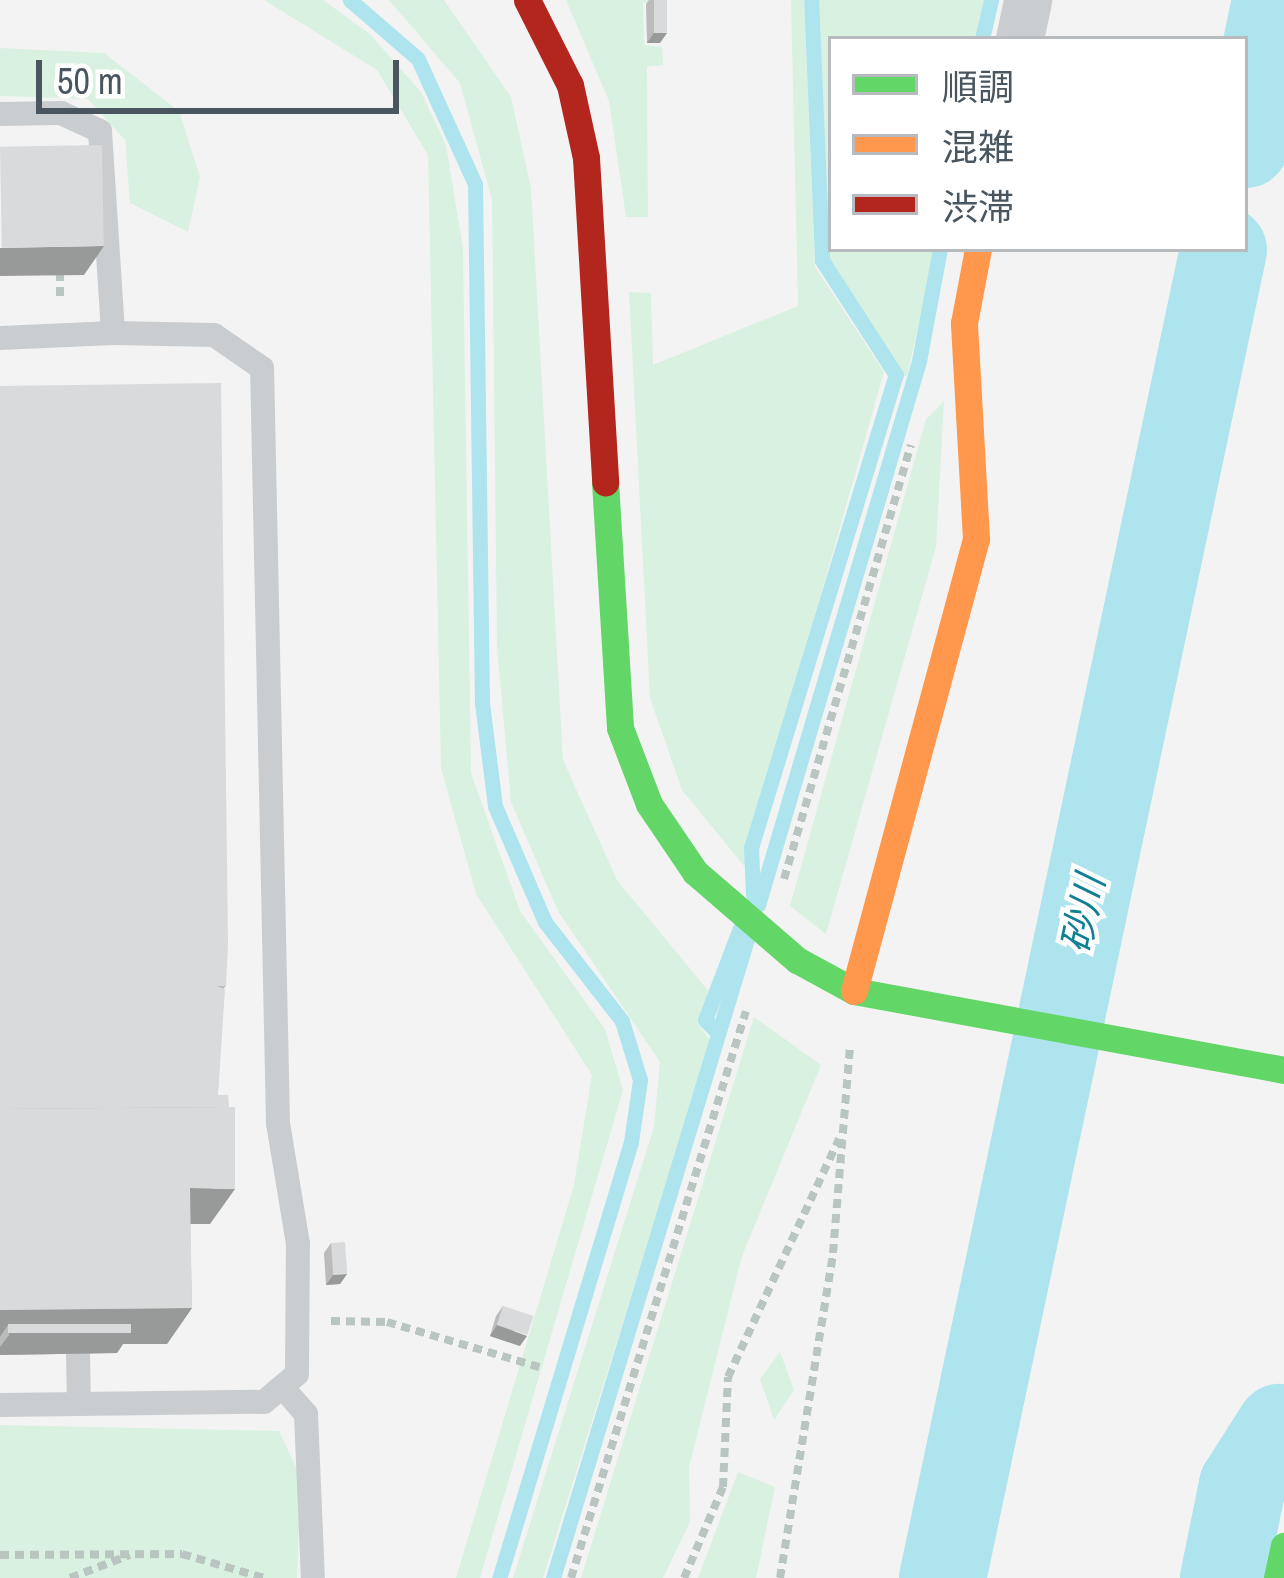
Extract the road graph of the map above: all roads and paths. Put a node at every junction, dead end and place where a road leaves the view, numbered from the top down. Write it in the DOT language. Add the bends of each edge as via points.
graph roads {
  1 [pos="527,0"];
  2 [pos="1028,0"];
  3 [pos="1021,36"];
  4 [pos="0,114"];
  5 [pos="978,252"];
  6 [pos="60,275"];
  7 [pos="60,296"];
  8 [pos="113,333"];
  9 [pos="0,338"];
  10 [pos="917,426"];
  11 [pos="779,898"];
  12 [pos="854,991"];
  13 [pos="746,1010"];
  14 [pos="1277,1069"];
  15 [pos="842,1133"];
  16 [pos="298,1320"];
  17 [pos="78,1354"];
  18 [pos="539,1367"];
  19 [pos="285,1390"];
  20 [pos="79,1404"];
  21 [pos="0,1405"];
  22 [pos="1284,1546"];
  23 [pos="136,1552"];
  24 [pos="0,1555"];
  25 [pos="70,1578"];
  26 [pos="263,1578"];
  27 [pos="313,1578"];
  28 [pos="571,1578"];
  29 [pos="683,1578"];
  30 [pos="780,1578"];
  31 [pos="1277,1578"];
  1 -- 12 [label="street" via="570,86 586,158 620,728 649,804 695,872 796,961"];
  2 -- 3 [label="street"];
  4 -- 8 [label="lane" via="61,112 100,131"];
  5 -- 12 [label="street" via="964,323 976,539"];
  6 -- 7 [label="path"];
  8 -- 9 [label="lane"];
  8 -- 16 [label="lane" via="214,334 262,368 278,1123"];
  10 -- 11 [label="path"];
  12 -- 14 [label="street"];
  12 -- 15 [label="path"];
  13 -- 28 [label="path"];
  15 -- 29 [label="path" via="786,1232 728,1377 723,1487"];
  15 -- 30 [label="path"];
  16 -- 18 [label="path" via="387,1322"];
  16 -- 19 [label="lane" via="297,1374"];
  17 -- 20 [label="lane"];
  19 -- 20 [label="lane" via="264,1402"];
  19 -- 27 [label="lane" via="306,1414"];
  20 -- 21 [label="lane"];
  22 -- 31 [label="street"];
  23 -- 24 [label="path"];
  23 -- 25 [label="path"];
  23 -- 26 [label="path"];
}
